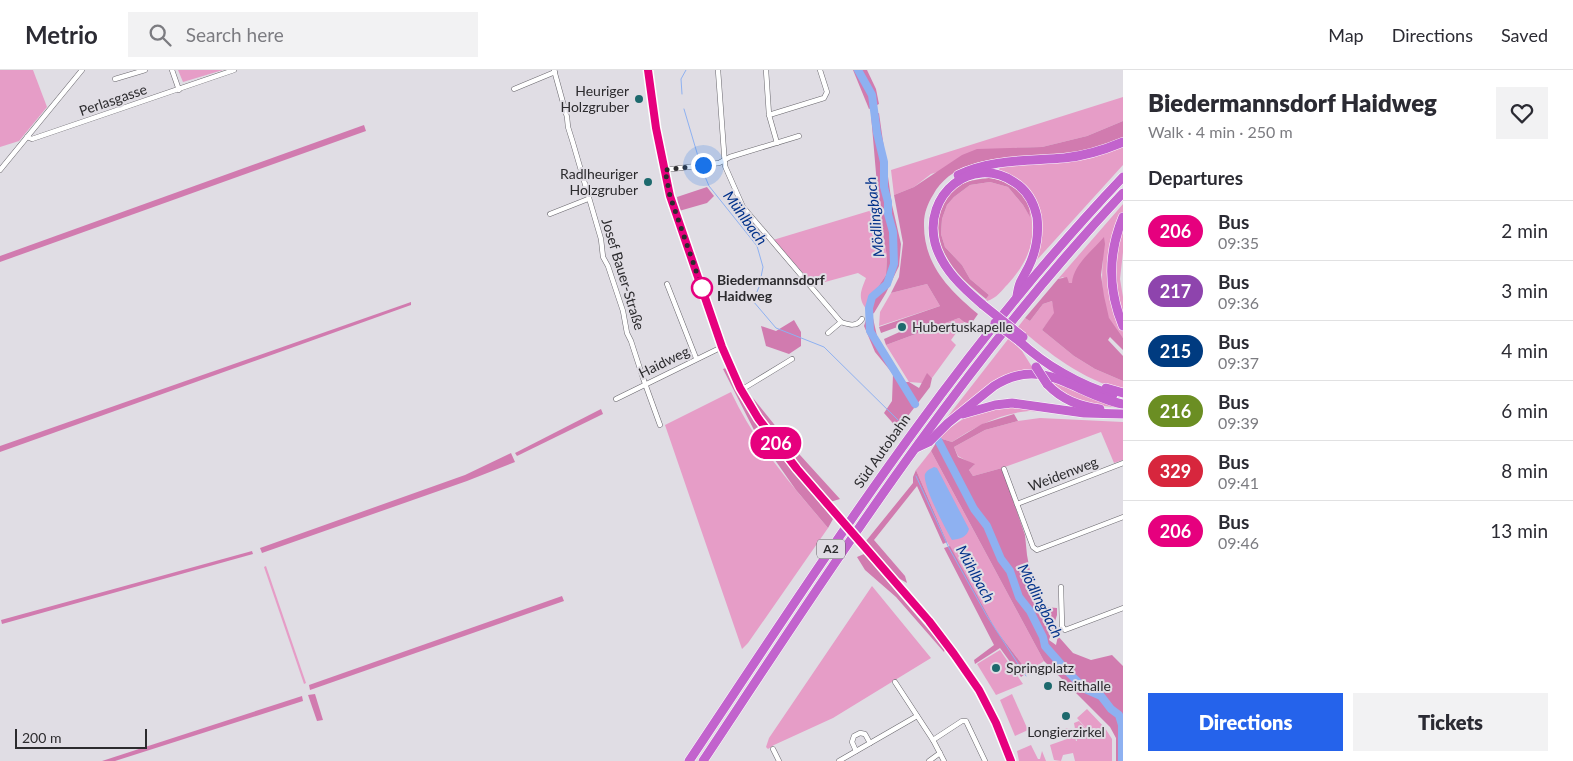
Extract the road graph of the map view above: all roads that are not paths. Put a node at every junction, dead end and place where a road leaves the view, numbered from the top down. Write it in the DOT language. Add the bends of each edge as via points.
graph roads {
  1 [pos="82,70"];
  2 [pos="145,70"];
  3 [pos="172,70"];
  4 [pos="234,70"];
  5 [pos="648,70"];
  6 [pos="718,70"];
  7 [pos="766,70"];
  8 [pos="820,70"];
  9 [pos="555,71"];
  10 [pos="115,79"];
  11 [pos="514,89"];
  12 [pos="179,90"];
  13 [pos="769,115"];
  14 [pos="800,136"];
  15 [pos="27,137"];
  16 [pos="1123,142"];
  17 [pos="777,143"];
  18 [pos="725,160"];
  19 [pos="0,170"];
  20 [pos="665,170"];
  21 [pos="1123,177"];
  22 [pos="1123,193"];
  23 [pos="588,199"];
  24 [pos="550,214"];
  25 [pos="1123,217"];
  26 [pos="667,284"];
  27 [pos="1018,296"];
  28 [pos="982,308"];
  29 [pos="862,319"];
  30 [pos="841,322"];
  31 [pos="1123,326"];
  32 [pos="828,333"];
  33 [pos="1022,341"];
  34 [pos="722,347"];
  35 [pos="696,358"];
  36 [pos="792,359"];
  37 [pos="646,384"];
  38 [pos="740,388"];
  39 [pos="1123,393"];
  40 [pos="1123,398"];
  41 [pos="616,399"];
  42 [pos="1123,404"];
  43 [pos="1123,412"];
  44 [pos="956,417"];
  45 [pos="660,425"];
  46 [pos="915,448"];
  47 [pos="1123,463"];
  48 [pos="1004,469"];
  49 [pos="1017,504"];
  50 [pos="1123,517"];
  51 [pos="1061,587"];
  52 [pos="1123,608"];
  53 [pos="895,682"];
  54 [pos="917,716"];
  55 [pos="933,740"];
  56 [pos="870,743"];
  57 [pos="773,749"];
  58 [pos="856,751"];
  59 [pos="940,753"];
  60 [pos="689,761"];
  61 [pos="703,761"];
  62 [pos="779,761"];
  63 [pos="839,761"];
  64 [pos="929,761"];
  65 [pos="944,761"];
  66 [pos="985,761"];
  67 [pos="1011,761"];
  1 -- 15 [label="street"];
  2 -- 10 [label="street"];
  3 -- 12 [label="street"];
  4 -- 12 [label="street, Perlasgasse"];
  5 -- 20 [label="street"];
  6 -- 18 [label="street"];
  7 -- 13 [label="street"];
  8 -- 13 [label="street" via="826,92 824,98"];
  9 -- 11 [label="street"];
  9 -- 23 [label="street, Josef Bauer-Straße"];
  12 -- 15 [label="street, Perlasgasse" via="32,139"];
  13 -- 17 [label="street"];
  14 -- 17 [label="street"];
  15 -- 19 [label="street"];
  16 -- 28 [label="highway" via="1091,154 978,166 958,175 937,193 928,229 932,250 957,290"];
  17 -- 18 [label="street"];
  18 -- 20 [label="street"];
  18 -- 30 [label="street" via="743,208"];
  20 -- 34 [label="street" via="673,205"];
  21 -- 27 [label="highway, Süd Autobahn / A2"];
  22 -- 46 [label="highway, Süd Autobahn / A2" via="992,346"];
  23 -- 24 [label="street"];
  23 -- 37 [label="street, Josef Bauer-Straße" via="601,239 602,253"];
  25 -- 31 [label="highway" via="1114,247 1112,279"];
  26 -- 35 [label="street"];
  27 -- 28 [label="highway" via="1018,283 1027,271 1036,246 1038,226 1034,206 1026,192 997,174 965,177 941,198 934,217 934,234 938,252 947,269"];
  27 -- 60 [label="highway, Süd Autobahn / A2" via="889,465"];
  28 -- 33 [label="highway, bridge"];
  29 -- 30 [label="street" via="855,325"];
  30 -- 32 [label="street"];
  33 -- 39 [label="highway" via="1072,372"];
  33 -- 40 [label="highway" via="1059,370 1082,383"];
  33 -- 43 [label="highway, bridge" via="1047,384 1057,394 1072,403"];
  34 -- 35 [label="street, Haidweg"];
  34 -- 38 [label="street"];
  35 -- 37 [label="street, Haidweg"];
  36 -- 38 [label="street"];
  37 -- 41 [label="street, Haidweg"];
  37 -- 45 [label="street, Josef Bauer-Straße"];
  38 -- 67 [label="street, bridge" via="793,464 960,661 996,723"];
  42 -- 44 [label="highway" via="1051,376 1026,374 1001,381"];
  43 -- 44 [label="highway" via="1084,413 1012,403 988,406"];
  44 -- 46 [label="highway" via="929,442"];
  46 -- 61 [label="highway, Süd Autobahn / A2"];
  47 -- 49 [label="street, Weidenweg"];
  48 -- 49 [label="street, Weidenweg"];
  49 -- 50 [label="street" via="1037,550"];
  51 -- 52 [label="street" via="1062,626 1065,630"];
  53 -- 54 [label="street"];
  54 -- 55 [label="street"];
  54 -- 56 [label="street"];
  55 -- 59 [label="street"];
  55 -- 66 [label="street" via="966,721"];
  56 -- 58 [label="street"];
  56 -- 58 [label="street" via="865,734 854,736 852,742"];
  57 -- 62 [label="street"];
  58 -- 63 [label="street"];
  59 -- 64 [label="street"];
  59 -- 65 [label="street"];
}
